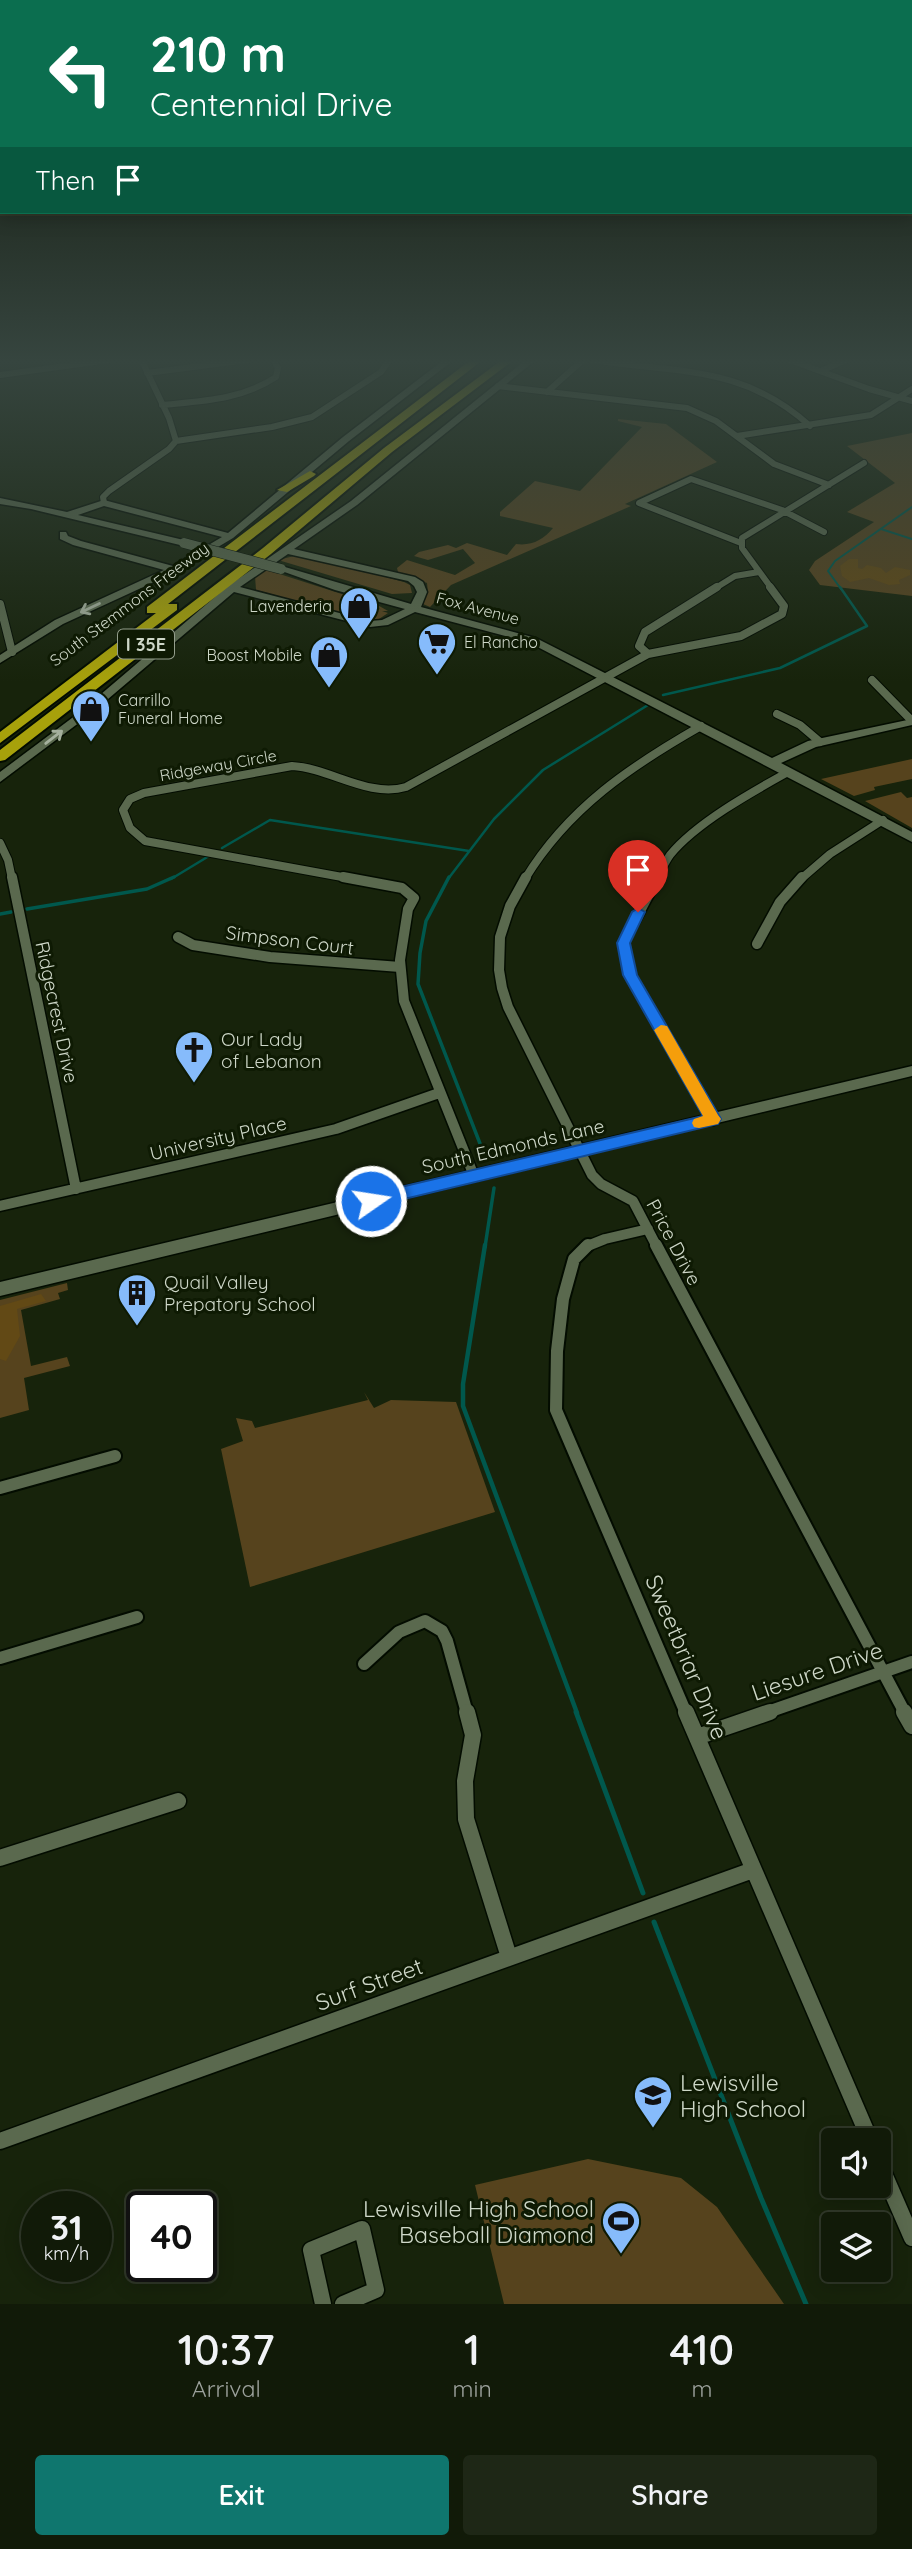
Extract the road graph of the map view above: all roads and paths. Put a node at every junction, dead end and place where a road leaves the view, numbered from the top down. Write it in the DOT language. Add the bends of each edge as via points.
graph roads {
  1 [pos="144,467"];
  2 [pos="313,467"];
  3 [pos="319,467"];
  4 [pos="337,467"];
  5 [pos="356,467"];
  6 [pos="368,467"];
  7 [pos="376,467"];
  8 [pos="399,467"];
  9 [pos="781,467"];
  10 [pos="858,467"];
  11 [pos="829,485"];
  12 [pos="283,490"];
  13 [pos="0,501"];
  14 [pos="104,503"];
  15 [pos="783,512"];
  16 [pos="67,515"];
  17 [pos="89,521"];
  18 [pos="310,532"];
  19 [pos="824,532"];
  20 [pos="62,534"];
  21 [pos="230,536"];
  22 [pos="741,543"];
  23 [pos="285,550"];
  24 [pos="174,569"];
  25 [pos="759,572"];
  26 [pos="232,588"];
  27 [pos="422,592"];
  28 [pos="395,603"];
  29 [pos="0,604"];
  30 [pos="415,608"];
  31 [pos="394,618"];
  32 [pos="12,652"];
  33 [pos="648,654"];
  34 [pos="0,660"];
  35 [pos="606,676"];
  36 [pos="873,680"];
  37 [pos="116,684"];
  38 [pos="777,714"];
  39 [pos="51,718"];
  40 [pos="912,721"];
  41 [pos="0,723"];
  42 [pos="701,726"];
  43 [pos="0,739"];
  44 [pos="820,742"];
  45 [pos="0,757"];
  46 [pos="771,763"];
  47 [pos="788,772"];
  48 [pos="0,778"];
  49 [pos="883,820"];
  50 [pos="912,838"];
  51 [pos="0,843"];
  52 [pos="178,937"];
  53 [pos="757,944"];
  54 [pos="400,967"];
  55 [pos="912,1071"];
  56 [pos="439,1093"];
  57 [pos="713,1119"];
  58 [pos="579,1152"];
  59 [pos="474,1176"];
  60 [pos="76,1189"];
  61 [pos="0,1206"];
  62 [pos="648,1229"];
  63 [pos="0,1289"];
  64 [pos="115,1456"];
  65 [pos="0,1488"];
  66 [pos="137,1617"];
  67 [pos="0,1658"];
  68 [pos="912,1662"];
  69 [pos="364,1664"];
  70 [pos="883,1672"];
  71 [pos="912,1726"];
  72 [pos="697,1737"];
  73 [pos="178,1801"];
  74 [pos="0,1858"];
  75 [pos="753,1870"];
  76 [pos="509,1958"];
  77 [pos="865,2128"];
  78 [pos="0,2141"];
  79 [pos="891,2190"];
  80 [pos="912,2238"];
  81 [pos="323,2304"];
  82 [pos="343,2304"];
  1 -- 14 [label="street" via="109,491"];
  2 -- 12 [label="main road, South Stemmons Freeway"];
  3 -- 12 [label="highway"];
  4 -- 41 [label="highway, South Stemmons Freeway / I 35E" via="194,580"];
  5 -- 43 [label="highway"];
  6 -- 39 [label="highway, I 35E"];
  7 -- 18 [label="highway"];
  8 -- 18 [label="main road"];
  9 -- 11 [label="street"];
  10 -- 11 [label="street"];
  11 -- 15 [label="street"];
  12 -- 21 [label="main road, South Stemmons Freeway"];
  13 -- 16 [label="main road, Fox Avenue"];
  14 -- 16 [label="main road"];
  14 -- 17 [label="main road"];
  14 -- 21 [label="main road"];
  15 -- 19 [label="street"];
  15 -- 22 [label="street" via="747,534"];
  15 -- 22 [label="street" via="691,479 639,503"];
  16 -- 17 [label="main road, Fox Avenue"];
  16 -- 20 [label="main road"];
  17 -- 20 [label="main road"];
  17 -- 28 [label="main road, Fox Avenue, bridge"];
  18 -- 23 [label="main road"];
  20 -- 24 [label="main road" via="77,543"];
  21 -- 24 [label="main road, South Stemmons Freeway"];
  22 -- 25 [label="street"];
  23 -- 26 [label="main road"];
  23 -- 27 [label="main road" via="411,579"];
  24 -- 32 [label="main road, South Stemmons Freeway, one-way" via="59,622"];
  25 -- 33 [label="street" via="735,576 645,632 639,646"];
  25 -- 33 [label="street" via="784,606 777,618 741,636"];
  26 -- 31 [label="main road" via="362,623"];
  26 -- 37 [label="main road"];
  27 -- 28 [label="main road"];
  27 -- 30 [label="main road"];
  28 -- 30 [label="main road, Fox Avenue"];
  28 -- 31 [label="main road"];
  29 -- 32 [label="street"];
  30 -- 31 [label="main road"];
  30 -- 35 [label="main road, Fox Avenue" via="532,640"];
  32 -- 34 [label="main road, South Stemmons Freeway"];
  33 -- 35 [label="street"];
  35 -- 42 [label="main road, Fox Avenue"];
  35 -- 54 [label="street, Ridgeway Circle" via="401,789 382,789 292,766 137,795 125,802 130,831 145,841 411,893 414,898 406,919"];
  36 -- 40 [label="street"];
  37 -- 39 [label="highway"];
  48 -- 37 [label="main road, one-way"];
  38 -- 44 [label="street"];
  39 -- 45 [label="highway, I 35E"];
  40 -- 44 [label="main road"];
  42 -- 46 [label="main road, Fox Avenue"];
  42 -- 58 [label="street, Price Drive" via="622,773 575,811 551,838 504,917 497,945 499,982"];
  44 -- 46 [label="main road"];
  46 -- 47 [label="main road, Fox Avenue"];
  47 -- 49 [label="main road, Fox Avenue"];
  47 -- 57 [label="street" via="688,836 669,856 624,943 630,975"];
  49 -- 50 [label="main road, Fox Avenue"];
  49 -- 53 [label="street" via="808,873 784,897"];
  51 -- 60 [label="street, Ridgecrest Drive" via="8,860"];
  52 -- 54 [label="street, Simpson Court" via="193,945 273,957"];
  54 -- 56 [label="street" via="409,1018"];
  55 -- 57 [label="main road, South Edmonds Lane"];
  56 -- 59 [label="street"];
  56 -- 60 [label="street, University Place" via="336,1129"];
  57 -- 58 [label="main road, South Edmonds Lane"];
  58 -- 59 [label="main road, South Edmonds Lane"];
  58 -- 62 [label="street, Price Drive" via="601,1184 633,1201"];
  59 -- 63 [label="main road, South Edmonds Lane"];
  60 -- 61 [label="street, University Place"];
  62 -- 70 [label="street, Price Drive"];
  62 -- 72 [label="street, Sweetbriar Drive" via="593,1243 574,1258 567,1274 554,1394 556,1410"];
  64 -- 65 [label="street"];
  66 -- 67 [label="street"];
  68 -- 70 [label="street, Liesure Drive"];
  69 -- 76 [label="street" via="387,1642 425,1621 442,1631 447,1641 473,1735 465,1781 466,1819"];
  70 -- 71 [label="street, Price Drive"];
  70 -- 72 [label="street, Liesure Drive"];
  72 -- 75 [label="street, Sweetbriar Drive"];
  73 -- 74 [label="street"];
  75 -- 76 [label="street, Surf Street"];
  75 -- 77 [label="street, Sweetbriar Drive"];
  76 -- 78 [label="street, Surf Street"];
  79 -- 80 [label="street"];
  81 -- 82 [label="street" via="312,2250 362,2229 376,2290"];
}
